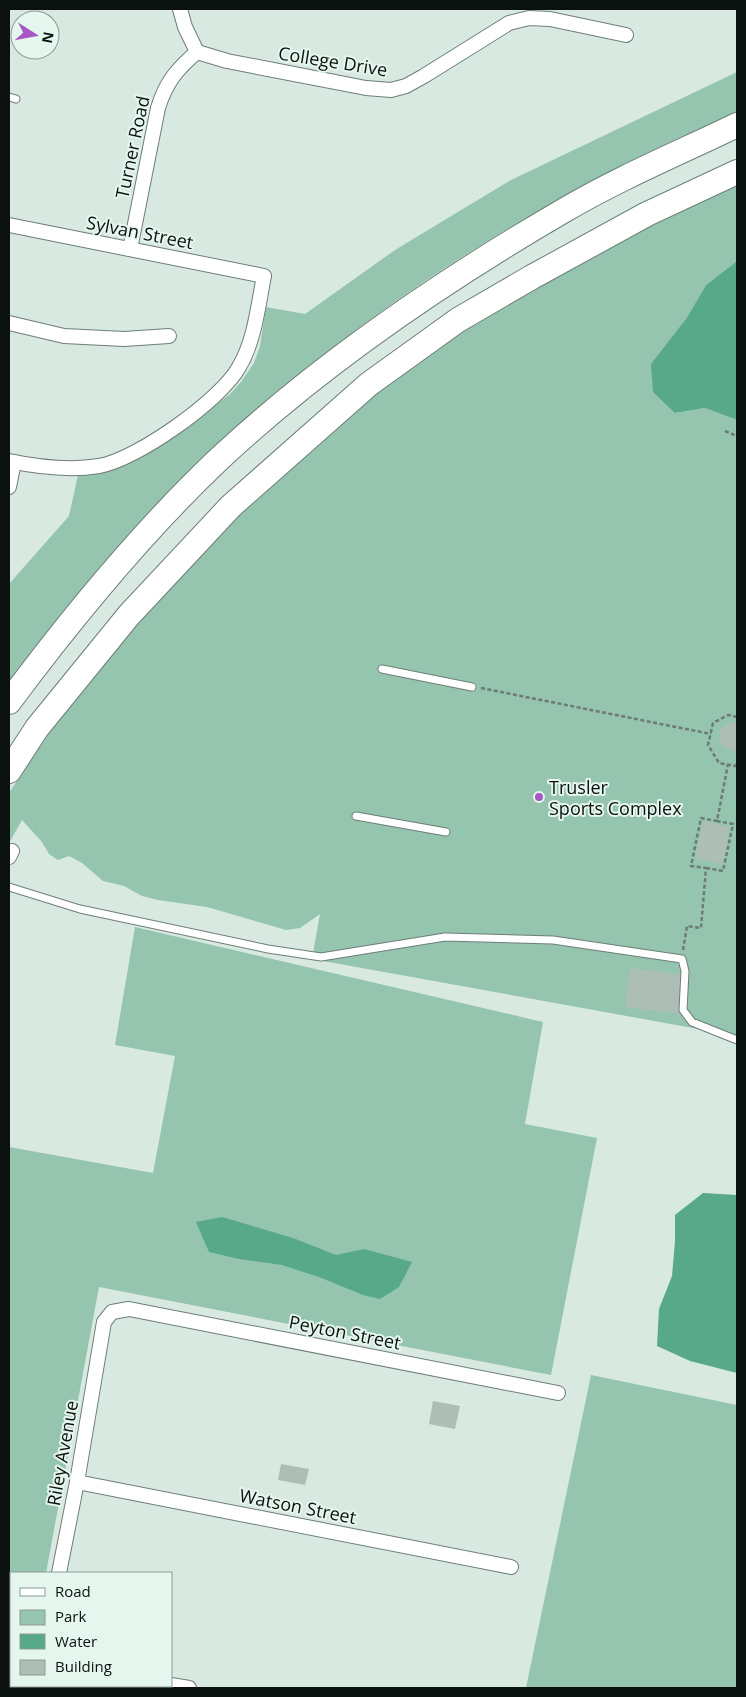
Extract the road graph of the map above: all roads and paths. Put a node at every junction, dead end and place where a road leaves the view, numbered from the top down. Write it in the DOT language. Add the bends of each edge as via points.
graph roads {
  1 [pos="180,9"];
  2 [pos="626,35"];
  3 [pos="197,52"];
  4 [pos="737,126"];
  5 [pos="737,172"];
  6 [pos="9,225"];
  7 [pos="130,249"];
  8 [pos="9,323"];
  9 [pos="169,336"];
  10 [pos="725,431"];
  11 [pos="737,436"];
  12 [pos="11,462"];
  13 [pos="9,487"];
  14 [pos="382,669"];
  15 [pos="472,687"];
  16 [pos="9,702"];
  17 [pos="737,717"];
  18 [pos="711,734"];
  19 [pos="728,764"];
  20 [pos="737,764"];
  21 [pos="9,771"];
  22 [pos="356,816"];
  23 [pos="718,821"];
  24 [pos="446,832"];
  25 [pos="706,868"];
  26 [pos="9,887"];
  27 [pos="682,959"];
  28 [pos="737,1040"];
  29 [pos="124,1310"];
  30 [pos="558,1393"];
  31 [pos="77,1482"];
  32 [pos="511,1567"];
  33 [pos="59,1572"];
  34 [pos="172,1685"];
  35 [pos="189,1688"];
  1 -- 3 [label="street"];
  2 -- 3 [label="street, College Drive" via="550,19 529,18 509,23 424,76 391,90 227,61"];
  3 -- 7 [label="street, Turner Road" via="171,77 162,93"];
  4 -- 16 [label="highway" via="565,210 473,266 334,362 218,460 169,510 108,576"];
  5 -- 21 [label="highway" via="647,214 532,277 458,320 370,384 231,506 136,607 37,728"];
  6 -- 7 [label="street, Sylvan Street"];
  7 -- 12 [label="street, Sylvan Street" via="264,276 250,345 239,368 228,384 200,409 164,436 123,458 83,468 49,468"];
  8 -- 9 [label="street" via="64,336 124,339"];
  10 -- 11 [label="path"];
  12 -- 13 [label="street"];
  14 -- 15 [label="lane"];
  15 -- 18 [label="path"];
  17 -- 18 [label="path" via="728,714 713,723"];
  18 -- 19 [label="path" via="708,745 719,763"];
  19 -- 20 [label="path"];
  19 -- 23 [label="path"];
  22 -- 24 [label="lane"];
  23 -- 25 [label="path" via="733,824 723,871"];
  23 -- 25 [label="path" via="700,818 691,866"];
  25 -- 27 [label="path" via="701,928 687,926"];
  26 -- 27 [label="lane" via="80,909 268,949 321,957 445,937 553,940"];
  27 -- 28 [label="lane" via="685,971 683,1010 692,1022"];
  29 -- 30 [label="street, Peyton Street"];
  29 -- 31 [label="street, Riley Avenue" via="112,1312 104,1322"];
  31 -- 32 [label="street, Watson Street"];
  31 -- 33 [label="street, Riley Avenue"];
  34 -- 35 [label="street"];
}
